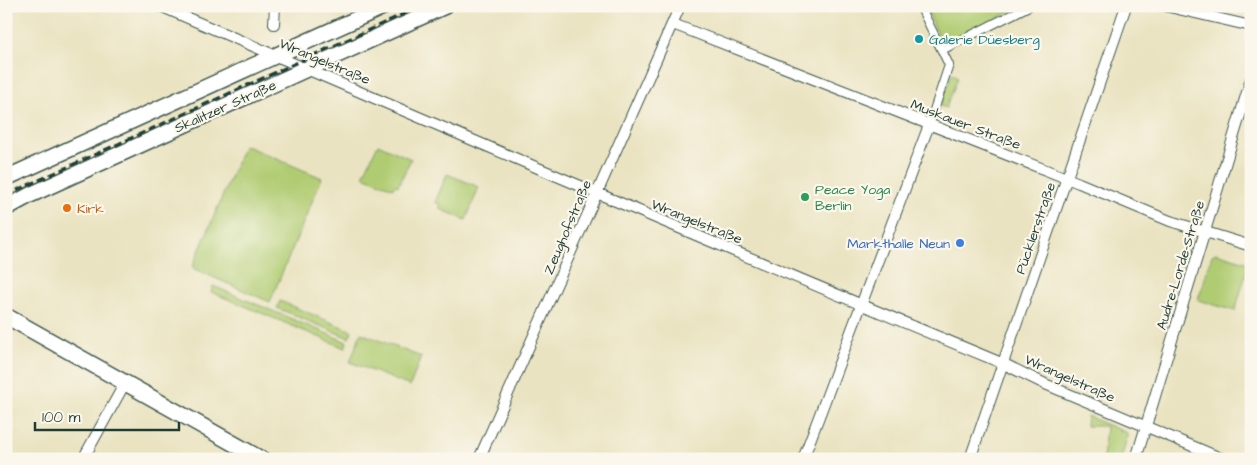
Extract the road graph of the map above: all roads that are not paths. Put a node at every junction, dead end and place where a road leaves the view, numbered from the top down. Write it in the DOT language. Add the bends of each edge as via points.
graph roads {
  1 [pos="160,6"];
  2 [pos="274,6"];
  3 [pos="385,6"];
  4 [pos="446,6"];
  5 [pos="680,6"];
  6 [pos="920,6"];
  7 [pos="1029,6"];
  8 [pos="1126,6"];
  9 [pos="1165,6"];
  10 [pos="274,24"];
  11 [pos="673,24"];
  12 [pos="1251,26"];
  13 [pos="942,50"];
  14 [pos="276,56"];
  15 [pos="307,69"];
  16 [pos="1251,79"];
  17 [pos="930,125"];
  18 [pos="6,178"];
  19 [pos="1067,178"];
  20 [pos="597,192"];
  21 [pos="6,208"];
  22 [pos="1205,232"];
  23 [pos="1251,246"];
  24 [pos="861,304"];
  25 [pos="6,316"];
  26 [pos="1004,364"];
  27 [pos="125,383"];
  28 [pos="1145,426"];
  29 [pos="83,459"];
  30 [pos="261,459"];
  31 [pos="479,459"];
  32 [pos="803,459"];
  33 [pos="970,459"];
  34 [pos="1136,459"];
  35 [pos="1223,459"];
  1 -- 14 [label="street, Wrangelstraße"];
  2 -- 10 [label="street"];
  3 -- 14 [label="main road, Skalitzer Straße"];
  4 -- 15 [label="main road, Skalitzer Straße"];
  5 -- 11 [label="street, Zeughofstraße"];
  6 -- 13 [label="street"];
  7 -- 13 [label="street"];
  8 -- 19 [label="street, Pücklerstraße"];
  9 -- 12 [label="street"];
  11 -- 17 [label="street, Muskauer Straße"];
  11 -- 20 [label="street, Zeughofstraße"];
  13 -- 17 [label="street" via="949,68"];
  14 -- 15 [label="street, Wrangelstraße"];
  14 -- 18 [label="main road, Skalitzer Straße"];
  15 -- 20 [label="street, Wrangelstraße"];
  15 -- 21 [label="main road, Skalitzer Straße"];
  16 -- 22 [label="street, Audre-Lorde-Straße"];
  17 -- 19 [label="street, Muskauer Straße"];
  17 -- 24 [label="street"];
  19 -- 22 [label="street, Muskauer Straße" via="1153,215"];
  19 -- 26 [label="street, Pücklerstraße"];
  20 -- 24 [label="street, Wrangelstraße"];
  20 -- 31 [label="street, Zeughofstraße"];
  22 -- 23 [label="street, Muskauer Straße"];
  22 -- 28 [label="street, Audre-Lorde-Straße"];
  24 -- 26 [label="street, Wrangelstraße"];
  24 -- 32 [label="street"];
  25 -- 27 [label="main road"];
  26 -- 28 [label="street, Wrangelstraße"];
  26 -- 33 [label="street, Pücklerstraße"];
  27 -- 29 [label="street"];
  27 -- 30 [label="main road"];
  28 -- 34 [label="street, Audre-Lorde-Straße"];
  28 -- 35 [label="street, Wrangelstraße"];
}
